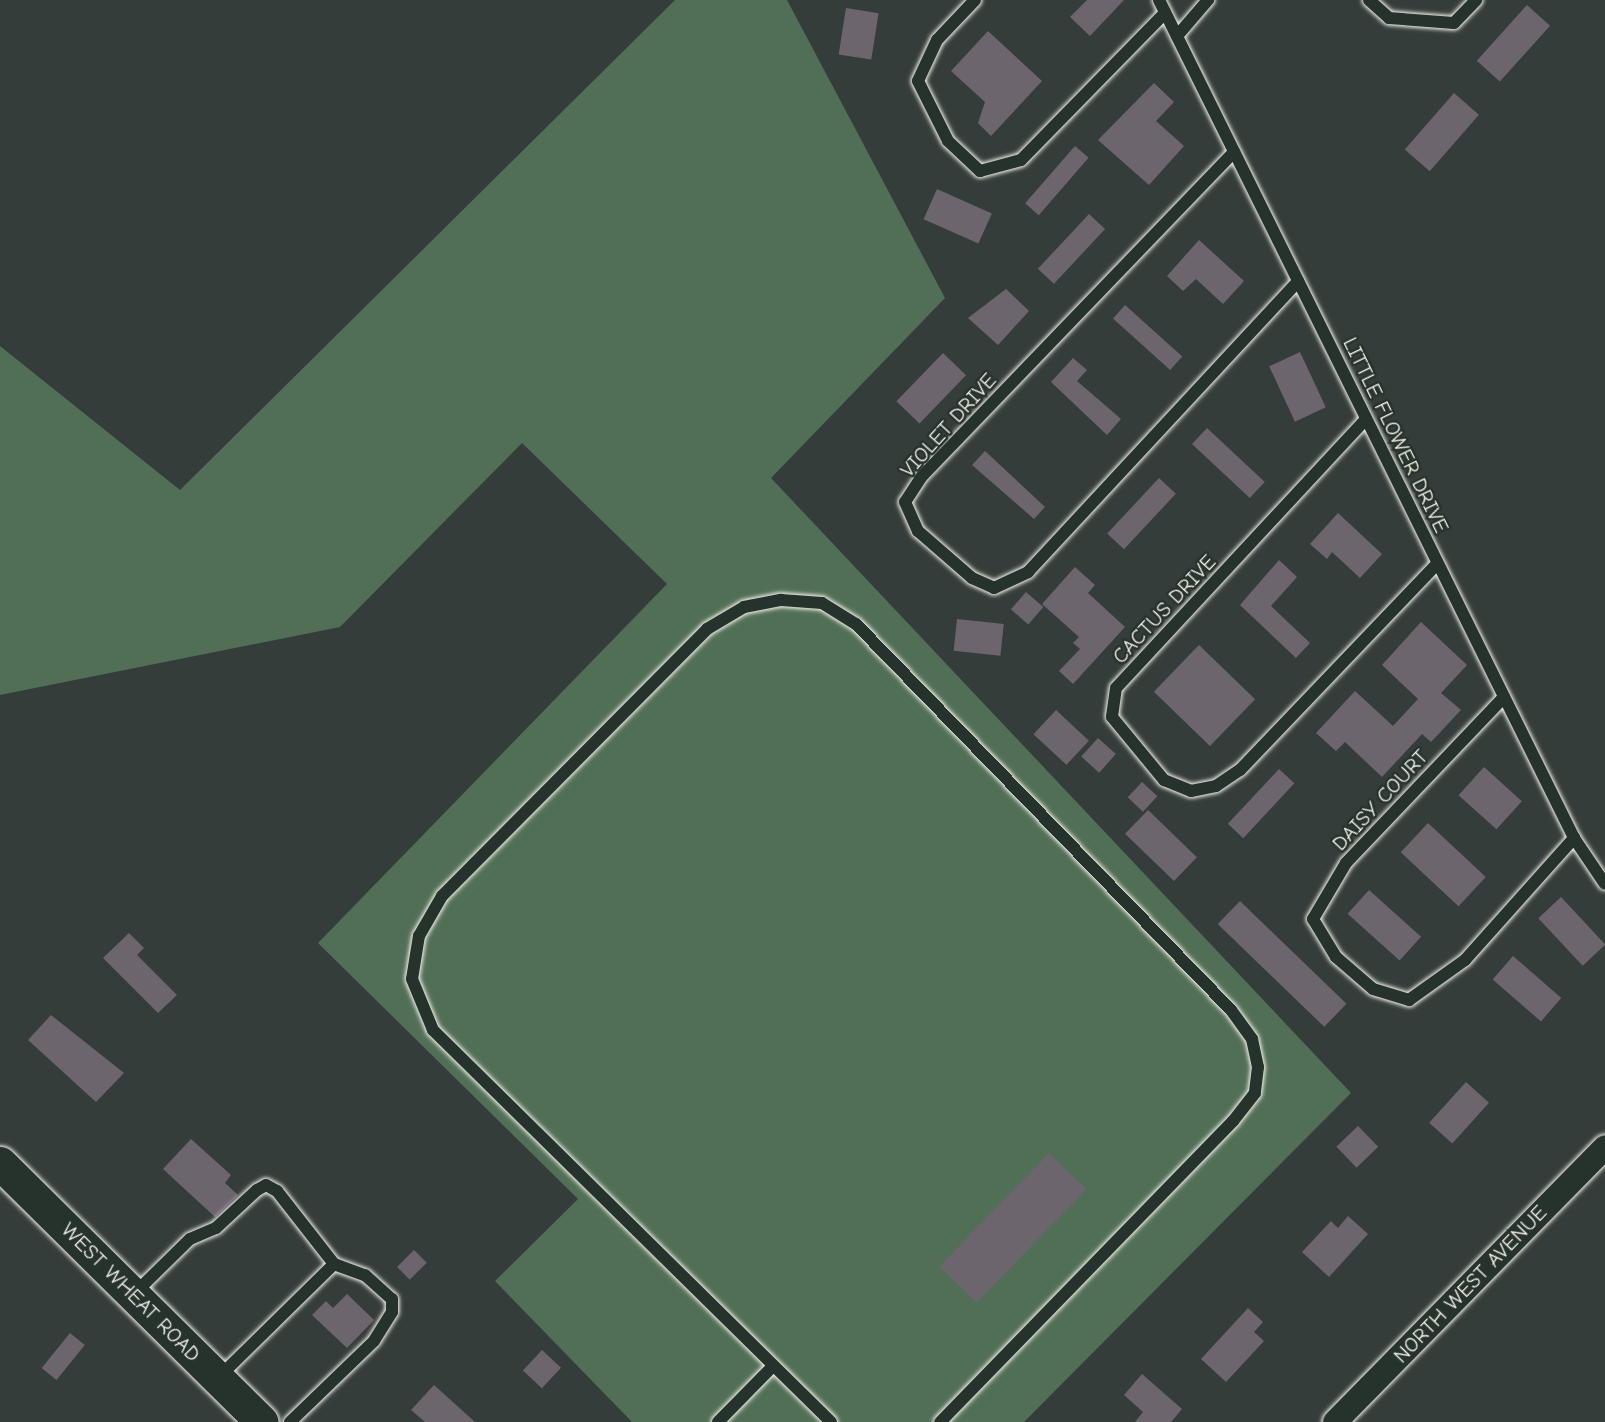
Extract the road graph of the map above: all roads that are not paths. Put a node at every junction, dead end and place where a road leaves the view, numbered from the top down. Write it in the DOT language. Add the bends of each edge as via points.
graph roads {
  1 [pos="975,0"];
  2 [pos="1159,0"];
  3 [pos="1208,0"];
  4 [pos="1369,0"];
  5 [pos="1476,0"];
  6 [pos="1165,13"];
  7 [pos="1177,36"];
  8 [pos="1234,152"];
  9 [pos="1298,281"];
  10 [pos="1366,419"];
  11 [pos="1438,563"];
  12 [pos="1504,697"];
  13 [pos="1574,838"];
  14 [pos="1605,884"];
  15 [pos="1605,1147"];
  16 [pos="0,1163"];
  17 [pos="334,1264"];
  18 [pos="134,1295"];
  19 [pos="773,1366"];
  20 [pos="218,1378"];
  21 [pos="262,1422"];
  22 [pos="290,1422"];
  23 [pos="718,1422"];
  24 [pos="831,1422"];
  25 [pos="940,1422"];
  26 [pos="1335,1422"];
  1 -- 6 [label="lane" via="937,40 918,81 948,142 980,171 1021,160"];
  2 -- 6 [label="lane, LITTLE FLOWER DRIVE"];
  3 -- 7 [label="lane"];
  4 -- 5 [label="lane" via="1389,18 1454,23"];
  6 -- 7 [label="lane, LITTLE FLOWER DRIVE"];
  7 -- 8 [label="lane, LITTLE FLOWER DRIVE"];
  8 -- 9 [label="lane, LITTLE FLOWER DRIVE"];
  8 -- 9 [label="lane, VIOLET DRIVE" via="922,476 905,502 918,531 972,578 994,588 1028,572"];
  9 -- 10 [label="lane, LITTLE FLOWER DRIVE"];
  10 -- 11 [label="lane, LITTLE FLOWER DRIVE"];
  10 -- 11 [label="lane, CACTUS DRIVE" via="1116,688 1112,717 1164,780 1191,791 1216,786 1240,771"];
  11 -- 12 [label="lane, LITTLE FLOWER DRIVE"];
  12 -- 13 [label="lane, LITTLE FLOWER DRIVE"];
  12 -- 13 [label="lane, DAISY COURT" via="1346,863 1313,919 1336,957 1373,989 1409,1000 1465,960"];
  13 -- 14 [label="lane, LITTLE FLOWER DRIVE"];
  15 -- 26 [label="street, NORTH WEST AVENUE"];
  16 -- 18 [label="street, WEST WHEAT ROAD"];
  17 -- 18 [label="lane" via="328,1250 266,1185 216,1228 190,1239"];
  17 -- 20 [label="lane"];
  17 -- 22 [label="lane" via="380,1286 392,1299 392,1312 374,1341"];
  18 -- 20 [label="street, WEST WHEAT ROAD"];
  19 -- 23 [label="lane"];
  19 -- 24 [label="lane"];
  19 -- 25 [label="lane" via="433,1030 412,979 419,936 442,896 707,629 744,607 781,600 822,603 856,624 1231,1010 1252,1039 1258,1067 1255,1093 1233,1121"];
  20 -- 21 [label="street, WEST WHEAT ROAD"];
}
